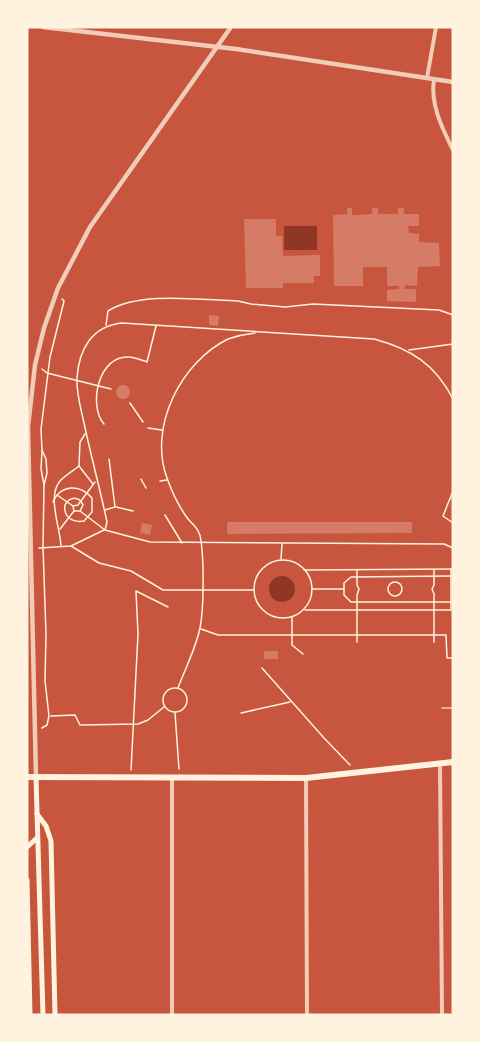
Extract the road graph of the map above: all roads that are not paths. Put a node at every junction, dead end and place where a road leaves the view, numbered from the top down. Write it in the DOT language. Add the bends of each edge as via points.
graph roads {
  1 [pos="43,27"];
  2 [pos="231,27"];
  3 [pos="436,27"];
  4 [pos="84,29"];
  5 [pos="218,47"];
  6 [pos="427,78"];
  7 [pos="434,79"];
  8 [pos="453,82"];
  9 [pos="453,150"];
  10 [pos="29,550"];
  11 [pos="442,708"];
  12 [pos="453,708"];
  13 [pos="453,762"];
  14 [pos="440,764"];
  15 [pos="27,777"];
  16 [pos="36,777"];
  17 [pos="172,778"];
  18 [pos="306,778"];
  19 [pos="36,813"];
  20 [pos="37,838"];
  21 [pos="27,847"];
  22 [pos="27,880"];
  23 [pos="30,1015"];
  24 [pos="43,1015"];
  25 [pos="55,1015"];
  26 [pos="172,1015"];
  27 [pos="307,1015"];
  28 [pos="442,1015"];
  1 -- 4 [label="street"];
  2 -- 5 [label="street"];
  3 -- 6 [label="street"];
  4 -- 5 [label="street"];
  5 -- 6 [label="street"];
  5 -- 10 [label="street" via="90,227 56,293 44,327 32,388 28,427"];
  6 -- 7 [label="street"];
  7 -- 8 [label="street"];
  7 -- 9 [label="street" via="432,92 438,119"];
  10 -- 16 [label="street"];
  11 -- 12 [label="lane"];
  13 -- 14 [label="main road"];
  14 -- 18 [label="main road"];
  14 -- 28 [label="street"];
  15 -- 16 [label="main road"];
  16 -- 17 [label="main road"];
  16 -- 19 [label="main road"];
  17 -- 18 [label="main road"];
  17 -- 26 [label="street"];
  18 -- 27 [label="street"];
  19 -- 20 [label="main road"];
  19 -- 25 [label="main road" via="51,841"];
  20 -- 21 [label="main road"];
  20 -- 24 [label="main road"];
  22 -- 23 [label="main road"];
}
